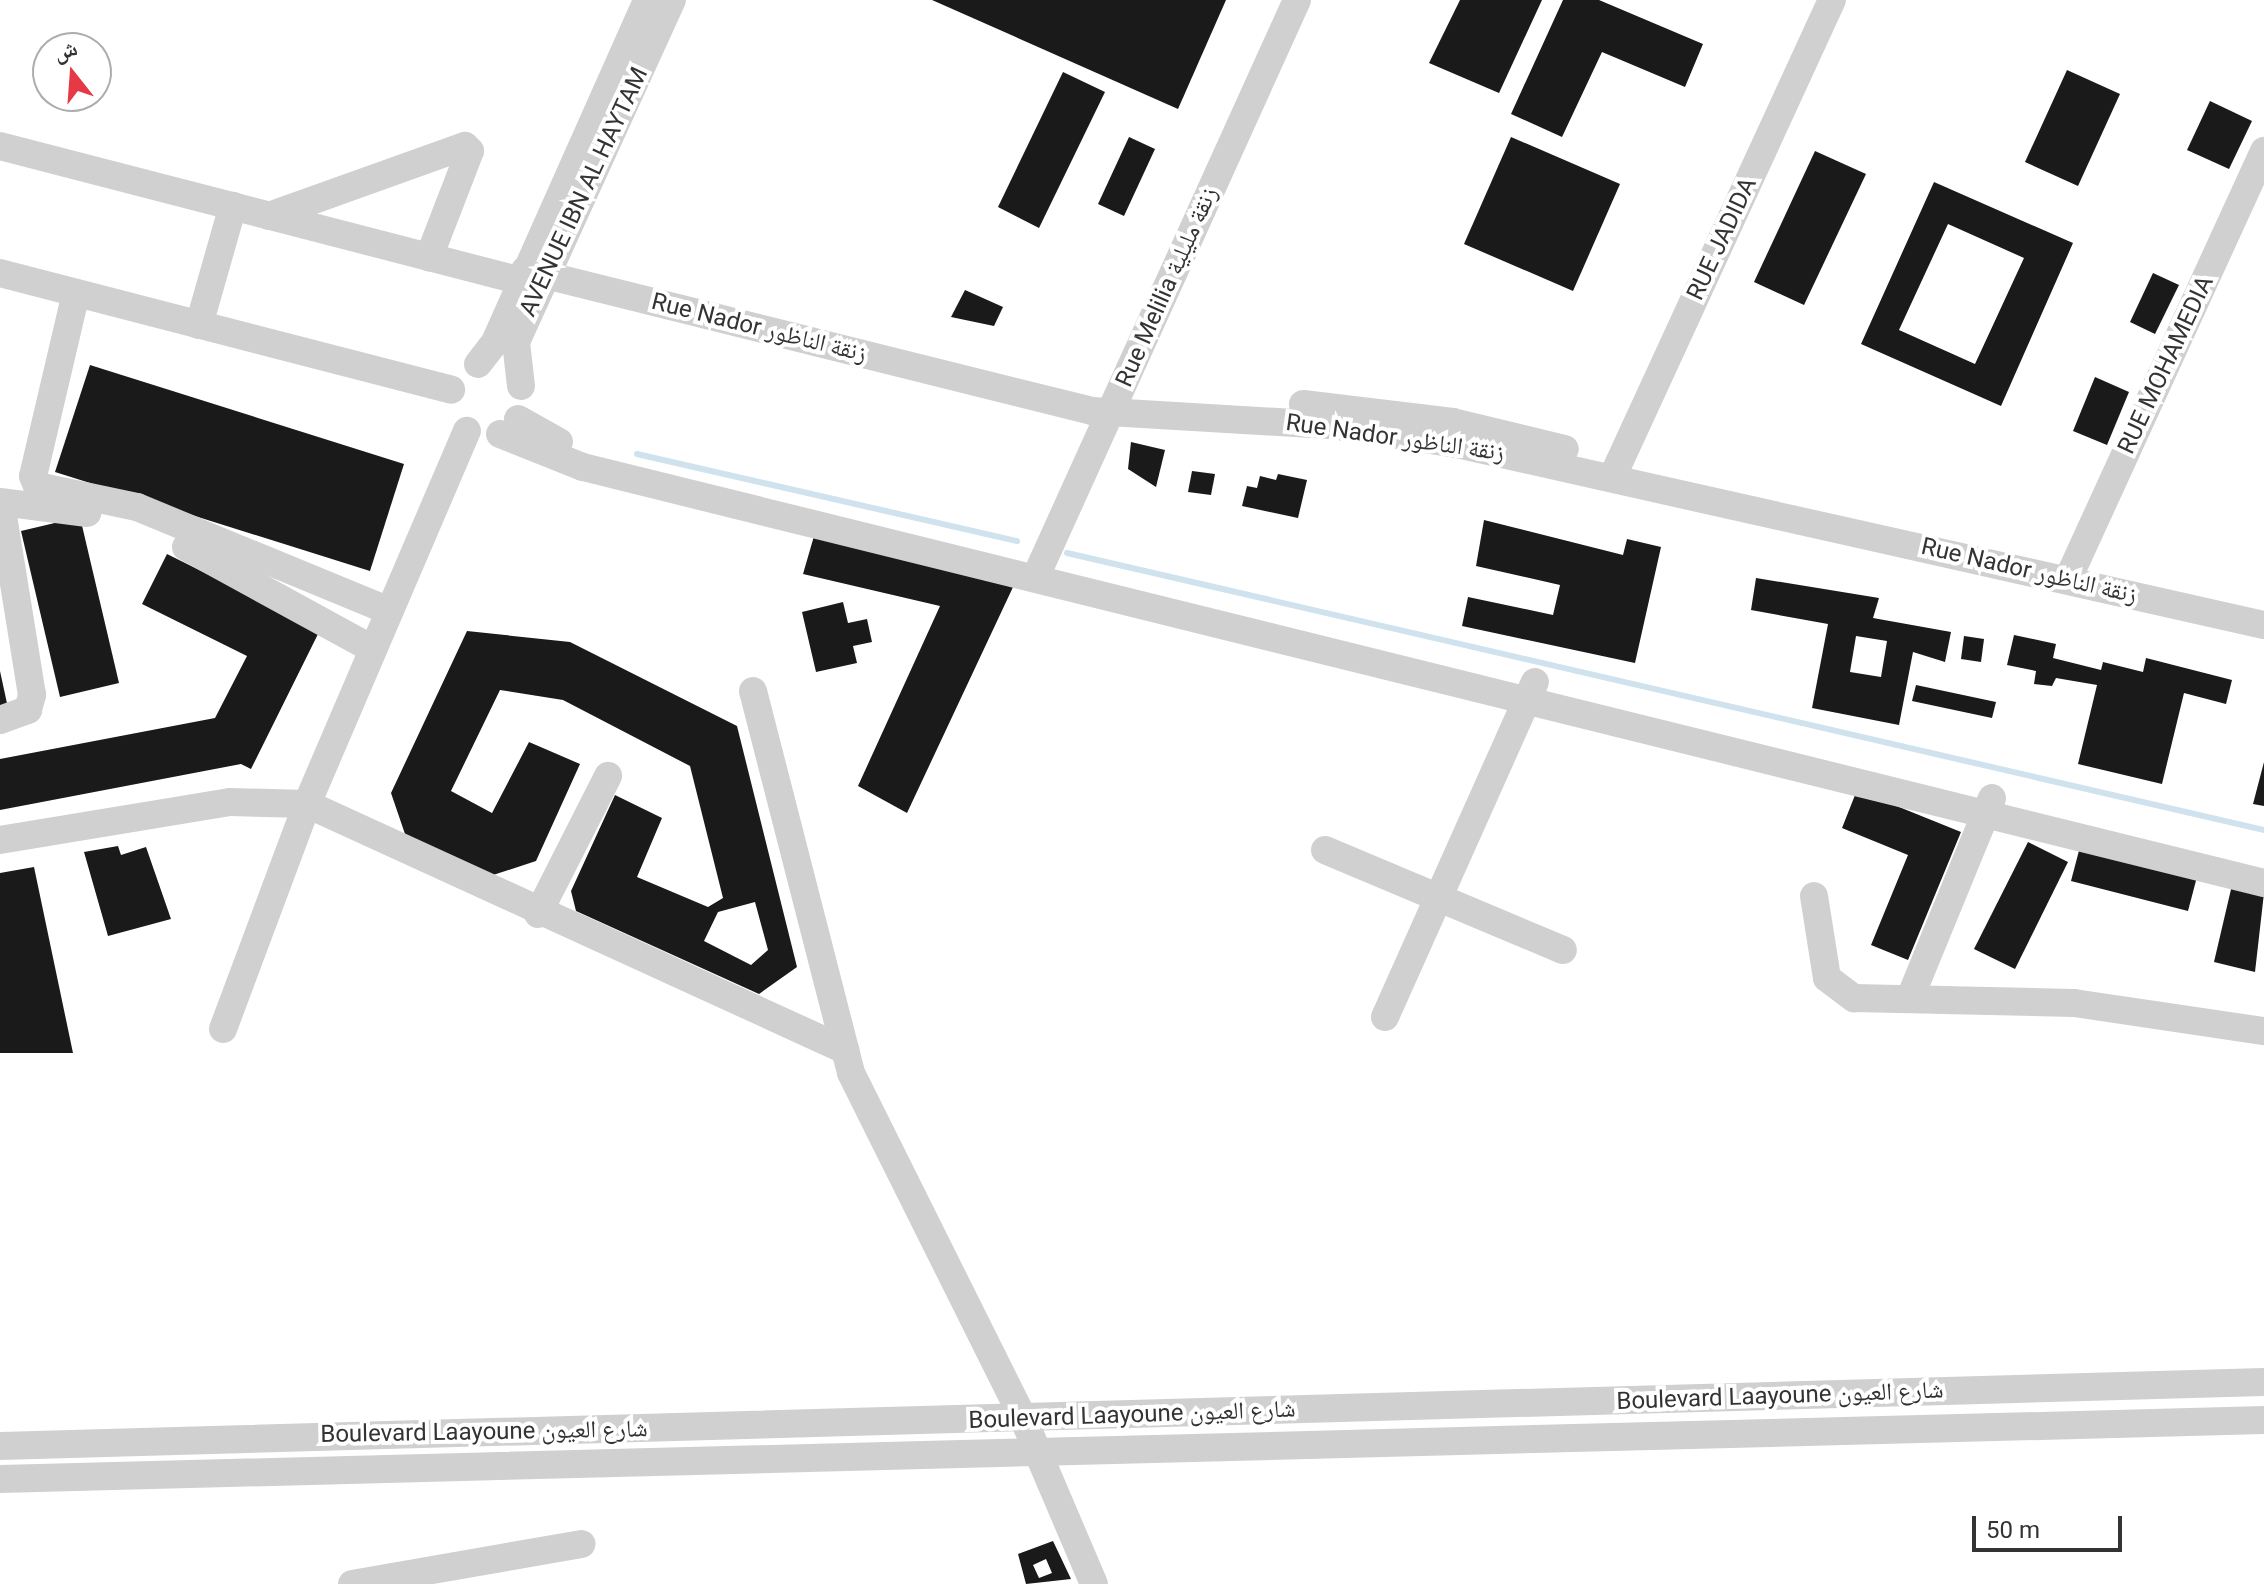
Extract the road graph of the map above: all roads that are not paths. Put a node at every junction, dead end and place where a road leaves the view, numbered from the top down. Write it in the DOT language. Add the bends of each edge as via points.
graph roads {
  1 [pos="647,0"];
  2 [pos="672,0"];
  3 [pos="1278,0"];
  4 [pos="1297,0"];
  5 [pos="1816,0"];
  6 [pos="1832,0"];
  7 [pos="0,146"];
  8 [pos="2264,151"];
  9 [pos="2264,193"];
  10 [pos="233,206"];
  11 [pos="269,216"];
  12 [pos="429,257"];
  13 [pos="537,271"];
  14 [pos="0,273"];
  15 [pos="76,293"];
  16 [pos="199,325"];
  17 [pos="478,364"];
  18 [pos="521,386"];
  19 [pos="451,390"];
  20 [pos="1104,404"];
  21 [pos="509,427"];
  22 [pos="467,431"];
  23 [pos="1610,469"];
  24 [pos="0,502"];
  25 [pos="92,506"];
  26 [pos="1032,564"];
  27 [pos="2080,573"];
  28 [pos="2264,606"];
  29 [pos="389,611"];
  30 [pos="2264,625"];
  31 [pos="372,649"];
  32 [pos="1532,689"];
  33 [pos="753,691"];
  34 [pos="0,720"];
  35 [pos="608,776"];
  36 [pos="307,804"];
  37 [pos="1989,806"];
  38 [pos="0,840"];
  39 [pos="1325,850"];
  40 [pos="2264,865"];
  41 [pos="2264,883"];
  42 [pos="1814,896"];
  43 [pos="1438,899"];
  44 [pos="538,914"];
  45 [pos="1563,950"];
  46 [pos="1910,998"];
  47 [pos="1385,1017"];
  48 [pos="223,1029"];
  49 [pos="2264,1031"];
  50 [pos="845,1050"];
  51 [pos="2264,1382"];
  52 [pos="1024,1420"];
  53 [pos="2264,1420"];
  54 [pos="0,1446"];
  55 [pos="1035,1452"];
  56 [pos="0,1479"];
  57 [pos="582,1544"];
  58 [pos="352,1584"];
  59 [pos="1094,1584"];
  1 -- 13 [label="street, AVENUE IBN AL HAYTAM"];
  2 -- 13 [label="street, AVENUE IBN AL HAYTAM"];
  3 -- 20 [label="street, Rue Melilia زنقة مليلية"];
  4 -- 20 [label="street, Rue Melilia زنقة مليلية"];
  5 -- 23 [label="street, RUE JADIDA"];
  6 -- 23 [label="street, RUE JADIDA"];
  7 -- 10 [label="street, Rue Nador زنقة الناظور"];
  8 -- 27 [label="street, RUE MOHAMEDIA"];
  9 -- 27 [label="street, RUE MOHAMEDIA"];
  10 -- 11 [label="street, Rue Nador زنقة الناظور"];
  10 -- 16 [label="street"];
  11 -- 12 [label="street, Rue Nador زنقة الناظور"];
  11 -- 12 [label="street" via="465,146 470,151"];
  12 -- 13 [label="street, Rue Nador زنقة الناظور"];
  13 -- 17 [label="street, AVENUE IBN AL HAYTAM"];
  13 -- 18 [label="street, AVENUE IBN AL HAYTAM" via="514,348"];
  13 -- 20 [label="street, Rue Nador زنقة الناظور"];
  14 -- 15 [label="street"];
  15 -- 16 [label="street"];
  15 -- 25 [label="street" via="33,480"];
  16 -- 19 [label="street"];
  17 -- 18 [label="street" via="507,369"];
  17 -- 19 [label="street"];
  18 -- 21 [label="street"];
  19 -- 22 [label="street" via="452,414"];
  20 -- 23 [label="street, Rue Nador زنقة الناظور" via="1406,414"];
  20 -- 26 [label="street, Rue Melilia زنقة مليلية"];
  21 -- 22 [label="street"];
  21 -- 26 [label="street" via="587,452"];
  22 -- 29 [label="street"];
  23 -- 27 [label="street, Rue Nador زنقة الناظور"];
  24 -- 25 [label="street"];
  24 -- 34 [label="street" via="32,695 28,710"];
  25 -- 29 [label="street" via="330,581"];
  25 -- 31 [label="street" via="195,551"];
  26 -- 32 [label="street"];
  27 -- 28 [label="street, Rue Nador زنقة الناظور"];
  27 -- 30 [label="street, Rue Nador زنقة الناظور"];
  29 -- 31 [label="street"];
  31 -- 36 [label="street"];
  32 -- 37 [label="street"];
  32 -- 43 [label="street"];
  33 -- 50 [label="street"];
  35 -- 44 [label="street"];
  36 -- 38 [label="street" via="230,802"];
  36 -- 44 [label="street"];
  36 -- 48 [label="street"];
  37 -- 40 [label="street"];
  37 -- 41 [label="street"];
  37 -- 46 [label="street"];
  39 -- 43 [label="street"];
  42 -- 46 [label="street" via="1822,964 1839,991 1882,1003"];
  43 -- 45 [label="street"];
  43 -- 47 [label="street"];
  44 -- 50 [label="street"];
  46 -- 49 [label="street" via="2074,1003"];
  50 -- 52 [label="street" via="871,1117"];
  51 -- 52 [label="street, Boulevard Laayoune شارع العيون"];
  52 -- 54 [label="street, Boulevard Laayoune شارع العيون"];
  52 -- 55 [label="street"];
  53 -- 55 [label="street, Boulevard Laayoune شارع العيون"];
  55 -- 56 [label="street, Boulevard Laayoune شارع العيون"];
  55 -- 59 [label="street"];
  57 -- 58 [label="street"];
}
